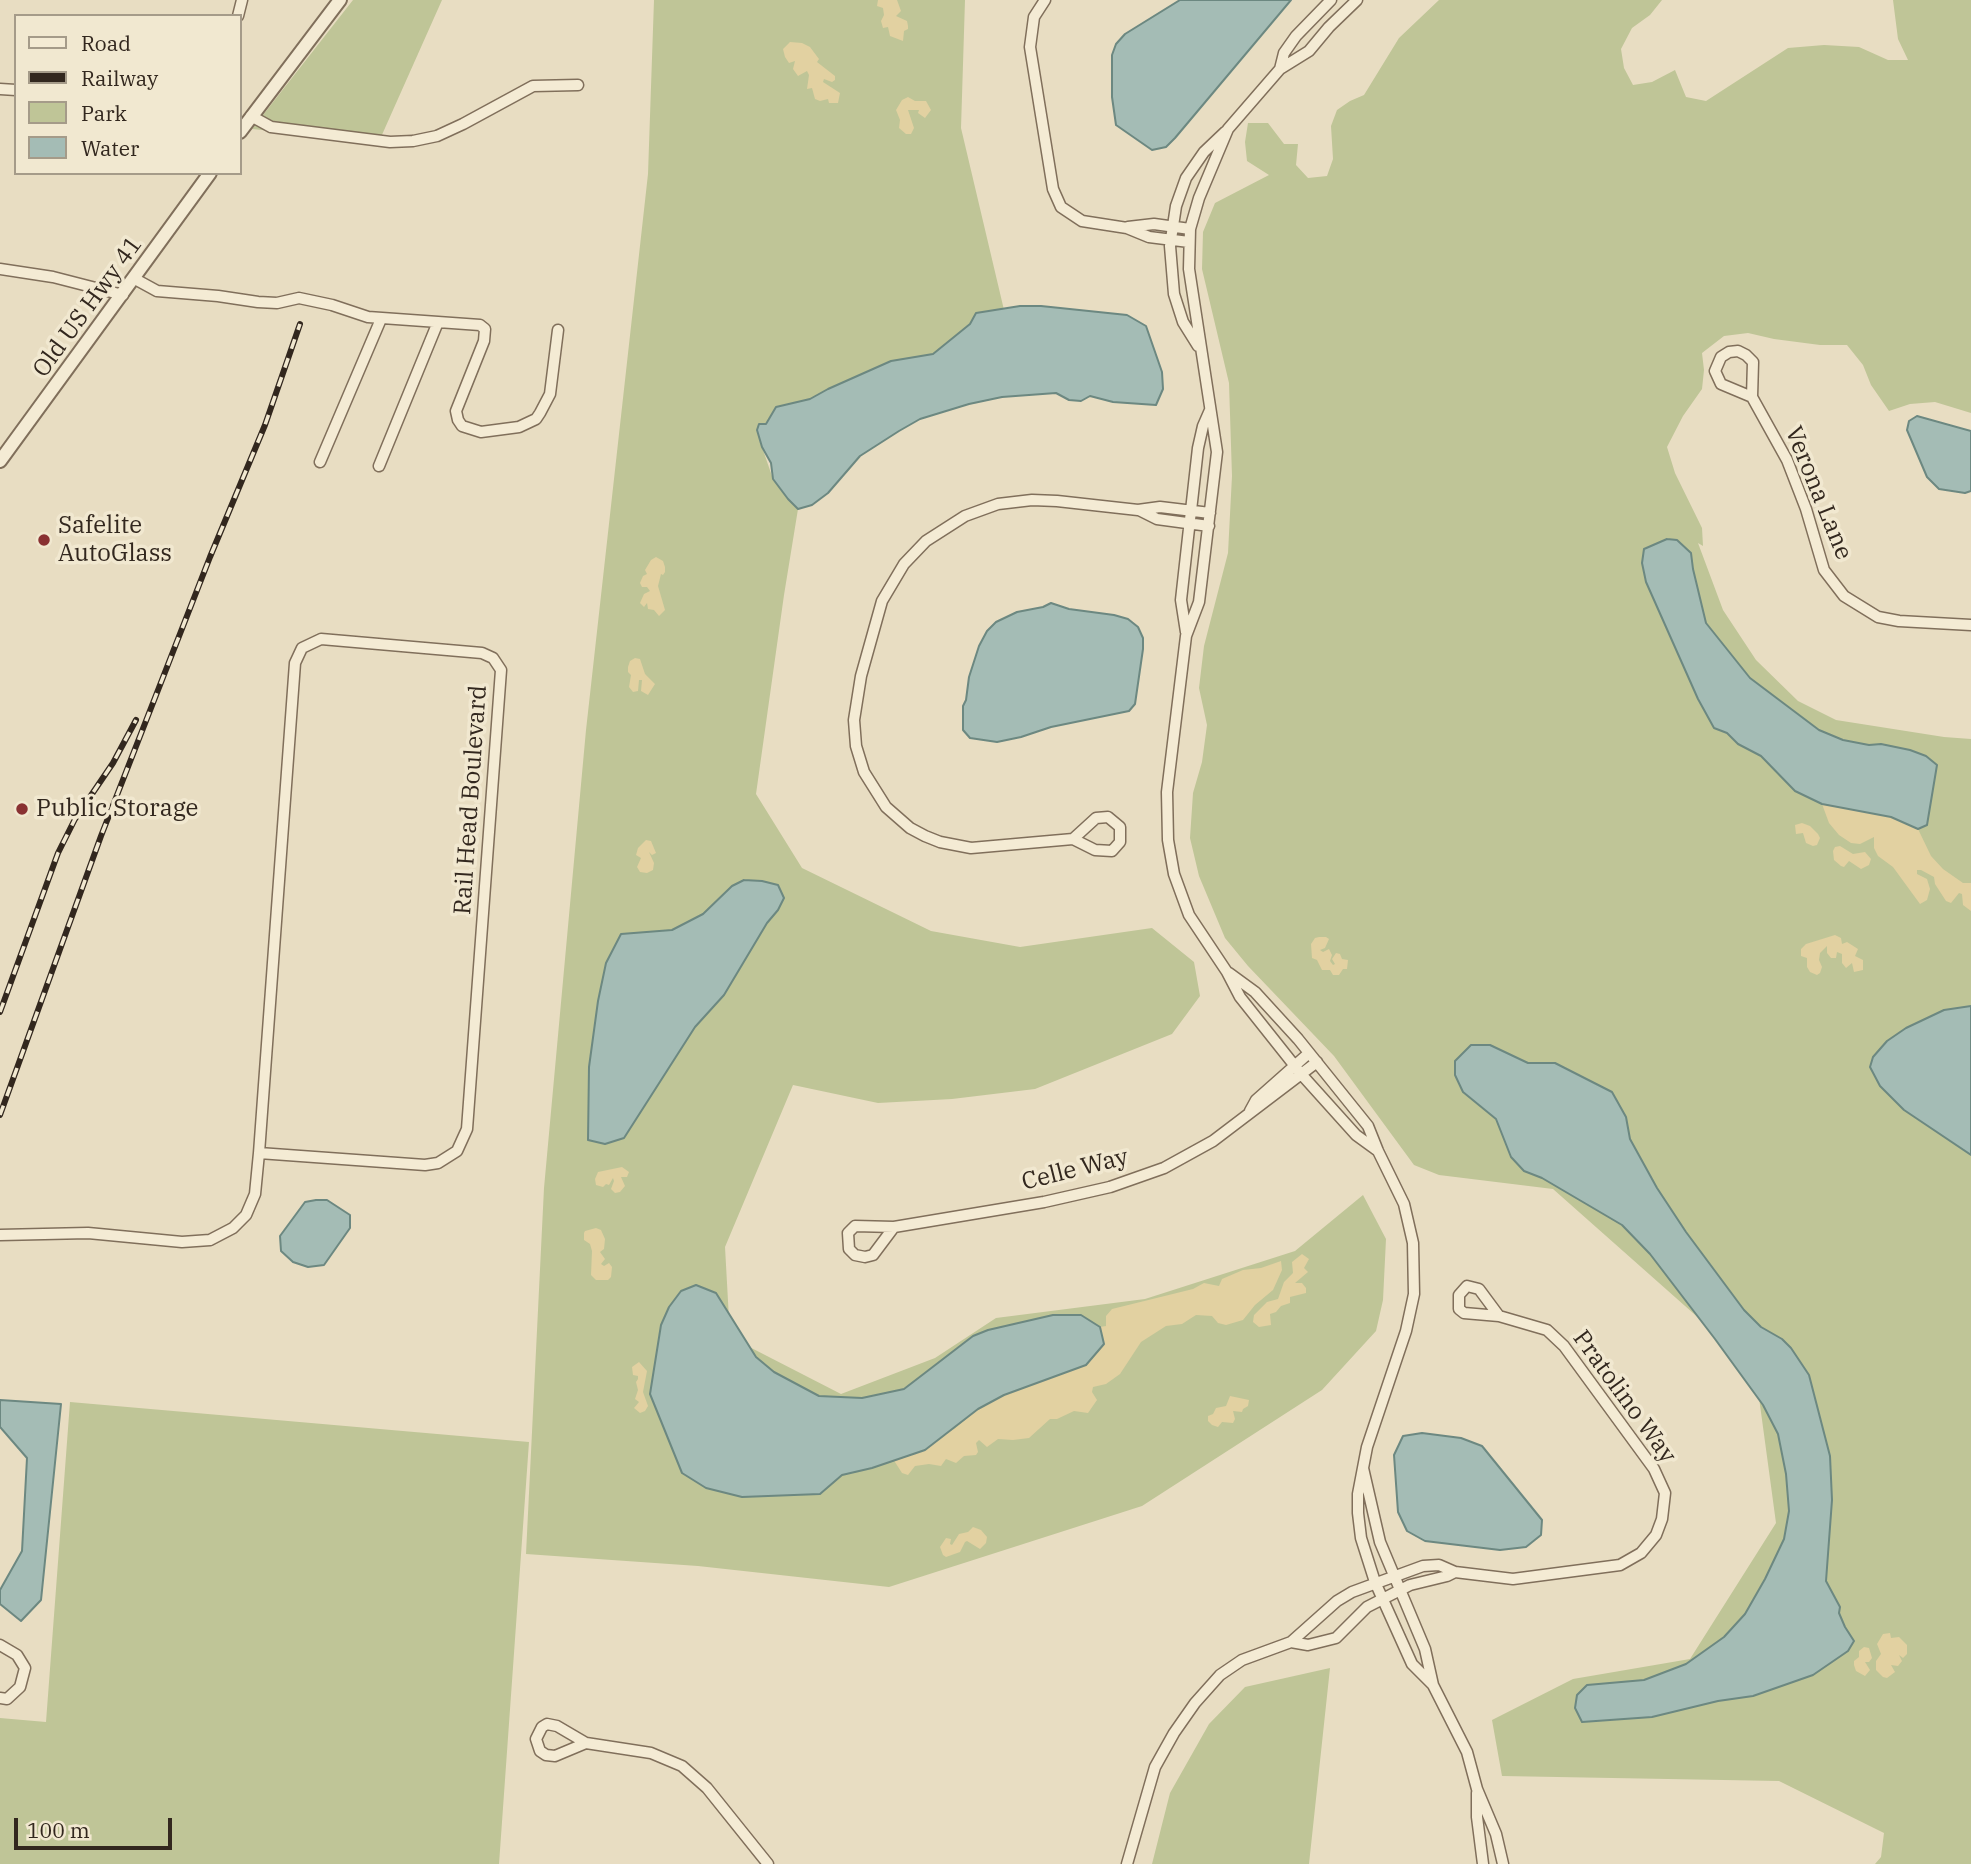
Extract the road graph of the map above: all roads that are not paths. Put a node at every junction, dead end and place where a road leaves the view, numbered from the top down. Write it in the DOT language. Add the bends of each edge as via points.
graph roads {
  1 [pos="340,0"];
  2 [pos="1045,0"];
  3 [pos="1331,0"];
  4 [pos="1357,0"];
  5 [pos="1280,69"];
  6 [pos="578,85"];
  7 [pos="251,116"];
  8 [pos="242,129"];
  9 [pos="1228,129"];
  10 [pos="209,175"];
  11 [pos="1173,226"];
  12 [pos="1127,228"];
  13 [pos="1190,229"];
  14 [pos="1171,239"];
  15 [pos="1189,242"];
  16 [pos="0,269"];
  17 [pos="135,279"];
  18 [pos="123,295"];
  19 [pos="381,318"];
  20 [pos="438,322"];
  21 [pos="558,330"];
  22 [pos="1200,350"];
  23 [pos="1752,397"];
  24 [pos="1210,410"];
  25 [pos="0,461"];
  26 [pos="320,462"];
  27 [pos="379,466"];
  28 [pos="1138,510"];
  29 [pos="1191,510"];
  30 [pos="1210,513"];
  31 [pos="1190,523"];
  32 [pos="1209,526"];
  33 [pos="1971,625"];
  34 [pos="1186,636"];
  35 [pos="1073,839"];
  36 [pos="1227,972"];
  37 [pos="1309,1053"];
  38 [pos="1317,1062"];
  39 [pos="1294,1065"];
  40 [pos="1302,1075"];
  41 [pos="1249,1112"];
  42 [pos="1378,1151"];
  43 [pos="259,1153"];
  44 [pos="894,1227"];
  45 [pos="0,1235"];
  46 [pos="1499,1316"];
  47 [pos="1363,1468"];
  48 [pos="1455,1572"];
  49 [pos="1394,1575"];
  50 [pos="1375,1582"];
  51 [pos="1400,1590"];
  52 [pos="1383,1598"];
  53 [pos="1291,1642"];
  54 [pos="0,1645"];
  55 [pos="1433,1685"];
  56 [pos="0,1698"];
  57 [pos="586,1742"];
  58 [pos="1477,1789"];
  59 [pos="768,1864"];
  60 [pos="1127,1864"];
  61 [pos="1483,1864"];
  62 [pos="1503,1864"];
  1 -- 7 [label="street"];
  2 -- 12 [label="street" via="1034,17 1030,47 1053,189 1074,218"];
  3 -- 5 [label="street" via="1296,36"];
  4 -- 5 [label="street" via="1309,51"];
  5 -- 9 [label="street"];
  6 -- 7 [label="street" via="533,86 437,136 413,141 271,127"];
  7 -- 8 [label="street"];
  9 -- 11 [label="street" via="1191,169"];
  9 -- 13 [label="street"];
  10 -- 17 [label="street, Old US Hwy 41"];
  11 -- 12 [label="street"];
  11 -- 13 [label="street"];
  11 -- 14 [label="street"];
  12 -- 14 [label="street" via="1144,236"];
  13 -- 15 [label="street"];
  14 -- 15 [label="street"];
  14 -- 22 [label="street" via="1174,294 1183,322"];
  15 -- 22 [label="street"];
  16 -- 18 [label="street"];
  17 -- 18 [label="street, Old US Hwy 41"];
  17 -- 19 [label="street" via="157,291 277,303 299,298"];
  18 -- 25 [label="street, Old US Hwy 41"];
  19 -- 20 [label="street"];
  19 -- 26 [label="street"];
  20 -- 21 [label="street" via="485,329 456,411 463,426 481,432 519,427 536,419 550,394"];
  20 -- 27 [label="street"];
  22 -- 24 [label="street"];
  23 -- 23 [label="street" via="1753,362 1738,351 1721,357 1716,377 1726,388"];
  23 -- 33 [label="street, Verona Lane" via="1787,460 1824,570 1844,596 1878,617"];
  24 -- 29 [label="street" via="1198,448"];
  24 -- 30 [label="street" via="1217,452"];
  28 -- 29 [label="street"];
  28 -- 31 [label="street" via="1157,519"];
  28 -- 35 [label="street" via="1014,501 980,509 937,532 910,557 887,589 857,693 855,731 864,772 876,794 910,828 940,842 971,848"];
  29 -- 30 [label="street"];
  29 -- 31 [label="street"];
  30 -- 32 [label="street"];
  31 -- 32 [label="street"];
  31 -- 34 [label="street" via="1181,600"];
  32 -- 34 [label="street" via="1199,601"];
  34 -- 36 [label="street" via="1167,792 1168,840 1189,915"];
  35 -- 35 [label="street" via="1095,850 1112,851 1120,842 1121,827 1103,816"];
  36 -- 37 [label="street" via="1255,992"];
  36 -- 39 [label="street" via="1240,997"];
  37 -- 38 [label="street"];
  37 -- 39 [label="street, Celle Way"];
  38 -- 40 [label="street, Celle Way"];
  38 -- 42 [label="street" via="1368,1126"];
  39 -- 40 [label="street"];
  39 -- 41 [label="street, Celle Way"];
  40 -- 41 [label="street, Celle Way"];
  40 -- 42 [label="street" via="1356,1135"];
  41 -- 44 [label="street, Celle Way" via="1213,1141 1164,1168 1110,1187"];
  42 -- 47 [label="street" via="1404,1204 1413,1243 1414,1294"];
  43 -- 43 [label="street, Rail Head Boulevard" via="297,655 307,644 321,639 488,654 498,664 501,677 464,1140 448,1158 425,1165"];
  43 -- 45 [label="street, Rail Head Boulevard" via="252,1205 233,1228 210,1240 183,1242 88,1233"];
  44 -- 44 [label="street, Celle Way" via="855,1226 848,1233 849,1249 855,1255 873,1255"];
  46 -- 48 [label="street, Pratolino Way" via="1547,1330 1564,1346 1654,1469 1665,1493 1662,1519 1641,1553 1620,1565 1513,1579"];
  47 -- 49 [label="street" via="1380,1542"];
  47 -- 50 [label="street" via="1358,1513"];
  48 -- 49 [label="street, Pratolino Way" via="1432,1564"];
  48 -- 51 [label="street, Pratolino Way"];
  49 -- 50 [label="street, Pratolino Way"];
  49 -- 51 [label="street"];
  50 -- 52 [label="street"];
  50 -- 53 [label="street, Pratolino Way" via="1337,1601"];
  51 -- 52 [label="street, Pratolino Way"];
  51 -- 55 [label="street" via="1425,1649"];
  52 -- 53 [label="street, Pratolino Way" via="1359,1613 1336,1638 1308,1646"];
  52 -- 55 [label="street" via="1412,1664"];
  53 -- 60 [label="street" via="1242,1660 1220,1675 1195,1703 1155,1767"];
  54 -- 56 [label="street" via="18,1655 25,1668 20,1687 8,1699"];
  55 -- 58 [label="street" via="1466,1752"];
  57 -- 57 [label="street" via="547,1724 537,1733 536,1746 555,1756"];
  57 -- 59 [label="street" via="651,1753 682,1766 707,1788"];
  58 -- 61 [label="street"];
  58 -- 62 [label="street"];
}
